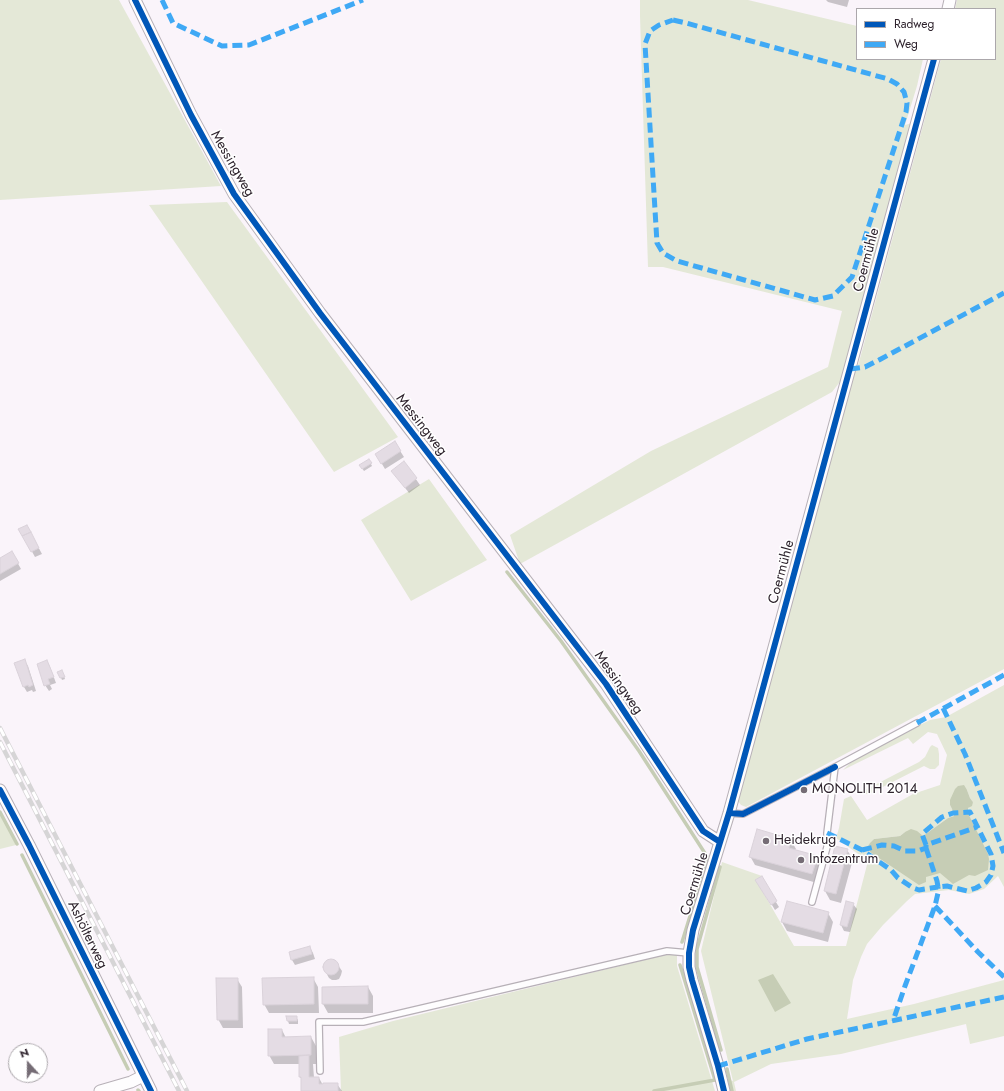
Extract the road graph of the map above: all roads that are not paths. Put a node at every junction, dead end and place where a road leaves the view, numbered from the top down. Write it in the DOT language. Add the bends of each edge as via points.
graph roads {
  1 [pos="135,0"];
  2 [pos="934,60"];
  3 [pos="917,723"];
  4 [pos="835,767"];
  5 [pos="0,790"];
  6 [pos="729,813"];
  7 [pos="720,842"];
  8 [pos="812,902"];
  9 [pos="689,953"];
  10 [pos="320,1070"];
  11 [pos="143,1076"];
  12 [pos="100,1091"];
  13 [pos="151,1091"];
  14 [pos="724,1091"];
  1 -- 7 [label="street, Messingweg" via="191,115 234,194 320,313 606,684 703,831"];
  2 -- 6 [label="street, Coermühle"];
  3 -- 4 [label="lane"];
  4 -- 6 [label="lane" via="743,814"];
  4 -- 8 [label="lane" via="827,847"];
  5 -- 11 [label="street, Ashölterweg"];
  6 -- 7 [label="street, Coermühle"];
  7 -- 9 [label="street, Coermühle" via="693,930"];
  9 -- 10 [label="lane" via="667,952 363,1022 319,1022"];
  9 -- 14 [label="street, Coermühle" via="692,980"];
  11 -- 12 [label="street"];
  11 -- 13 [label="street, Ashölterweg"];
}
